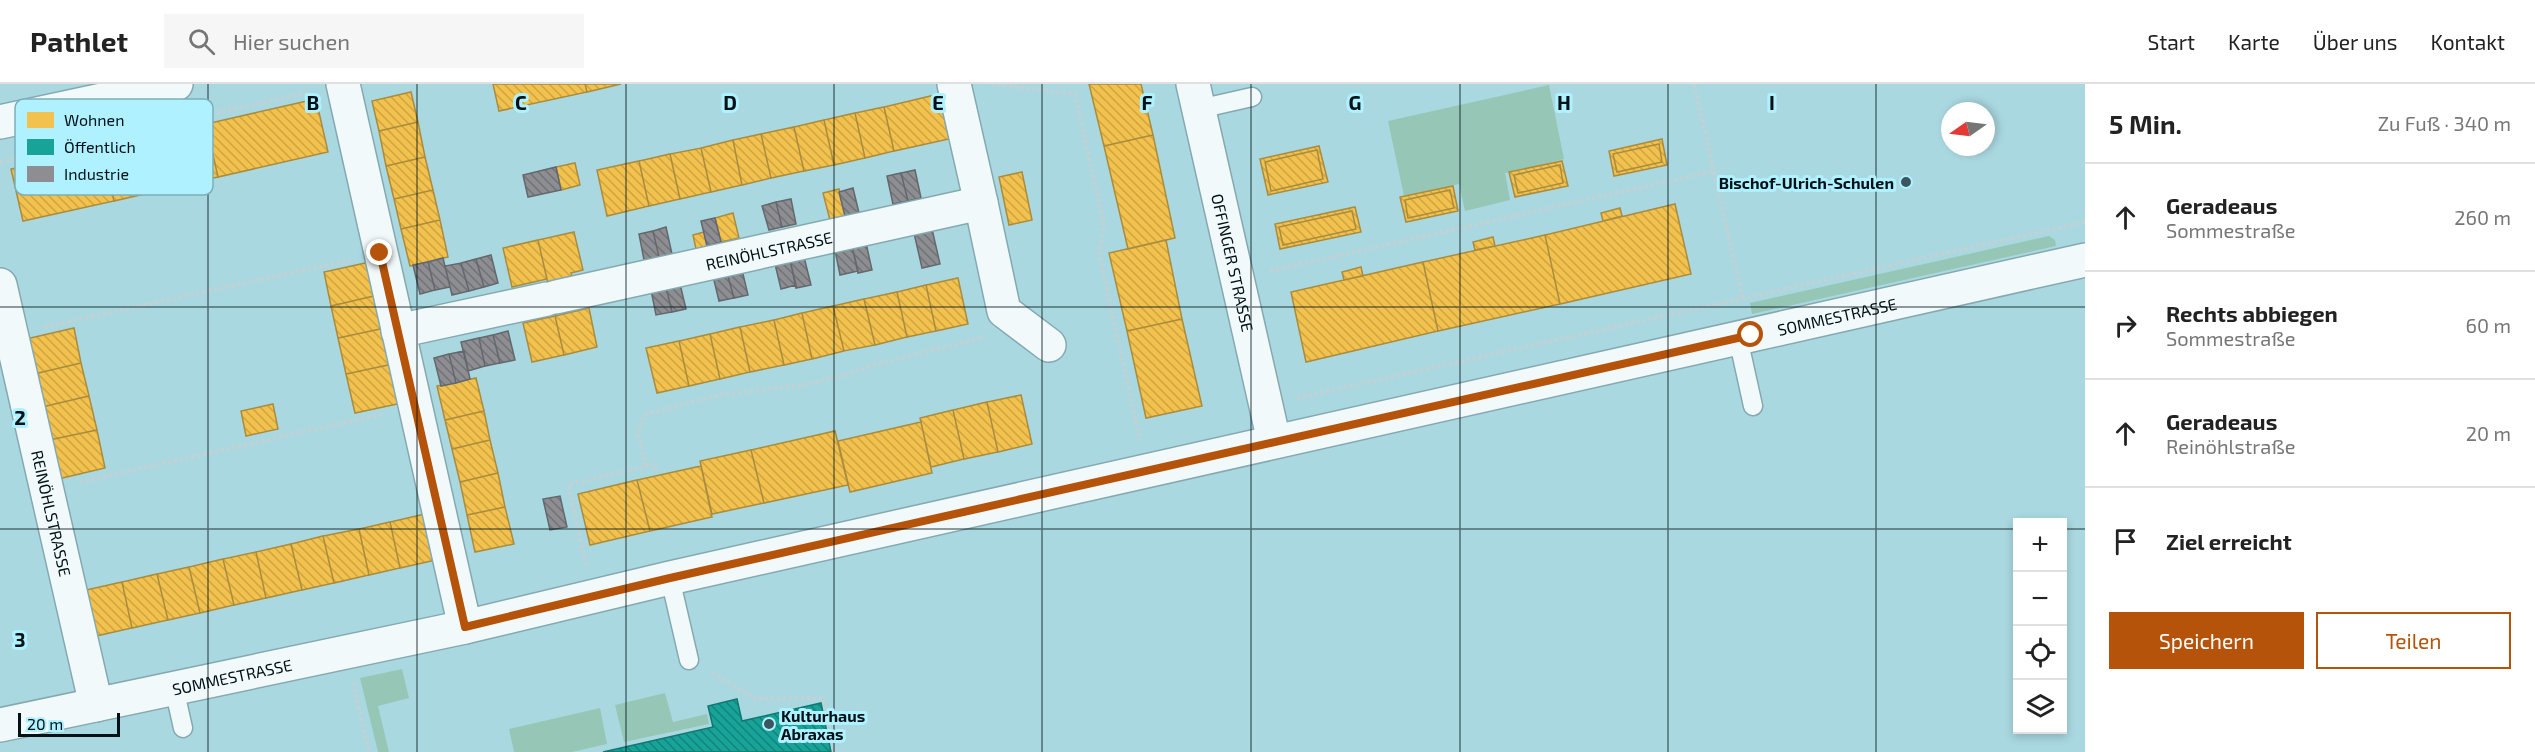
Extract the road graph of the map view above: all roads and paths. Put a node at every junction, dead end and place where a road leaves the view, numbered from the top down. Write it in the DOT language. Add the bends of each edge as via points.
graph roads {
  1 [pos="176,84"];
  2 [pos="343,84"];
  3 [pos="954,84"];
  4 [pos="992,84"];
  5 [pos="1694,84"];
  6 [pos="1196,96"];
  7 [pos="1252,97"];
  8 [pos="107,99"];
  9 [pos="213,114"];
  10 [pos="15,119"];
  11 [pos="0,122"];
  12 [pos="15,159"];
  13 [pos="0,162"];
  14 [pos="1714,171"];
  15 [pos="981,203"];
  16 [pos="2085,222"];
  17 [pos="380,253"];
  18 [pos="2085,260"];
  19 [pos="1237,278"];
  20 [pos="0,285"];
  21 [pos="1743,298"];
  22 [pos="1004,311"];
  23 [pos="398,331"];
  24 [pos="11,334"];
  25 [pos="1745,336"];
  26 [pos="1048,345"];
  27 [pos="1266,405"];
  28 [pos="1753,406"];
  29 [pos="416,407"];
  30 [pos="1274,441"];
  31 [pos="1140,442"];
  32 [pos="646,466"];
  33 [pos="622,472"];
  34 [pos="656,472"];
  35 [pos="623,479"];
  36 [pos="45,489"];
  37 [pos="586,565"];
  38 [pos="670,578"];
  39 [pos="465,627"];
  40 [pos="346,653"];
  41 [pos="689,660"];
  42 [pos="174,688"];
  43 [pos="96,705"];
  44 [pos="0,726"];
  45 [pos="183,728"];
  46 [pos="369,752"];
  47 [pos="835,752"];
  1 -- 8 [label="street"];
  2 -- 9 [label="path"];
  2 -- 17 [label="street"];
  3 -- 15 [label="street"];
  4 -- 31 [label="path" via="1074,94 1104,225 1099,254"];
  5 -- 14 [label="path"];
  6 -- 7 [label="lane"];
  6 -- 19 [label="street, OFFINGER STRASSE"];
  10 -- 11 [label="street"];
  12 -- 13 [label="path"];
  14 -- 19 [label="path"];
  14 -- 21 [label="path"];
  15 -- 22 [label="street"];
  15 -- 23 [label="street, REINÖHLSTRASSE"];
  16 -- 21 [label="path"];
  17 -- 23 [label="street"];
  17 -- 24 [label="path"];
  18 -- 25 [label="street, SOMMESTRASSE"];
  19 -- 27 [label="street, OFFINGER STRASSE"];
  20 -- 24 [label="street, REINÖHLSTRASSE"];
  21 -- 25 [label="path"];
  21 -- 27 [label="path"];
  22 -- 26 [label="street"];
  22 -- 32 [label="path" via="990,336 838,377 719,395 644,414 638,434"];
  23 -- 29 [label="street"];
  24 -- 36 [label="street, REINÖHLSTRASSE"];
  25 -- 28 [label="lane"];
  25 -- 30 [label="street, SOMMESTRASSE"];
  27 -- 30 [label="street, OFFINGER STRASSE"];
  29 -- 36 [label="path"];
  29 -- 39 [label="street"];
  30 -- 38 [label="street, SOMMESTRASSE"];
  32 -- 33 [label="path"];
  32 -- 34 [label="path" via="655,464"];
  33 -- 35 [label="path"];
  33 -- 37 [label="path" via="568,485"];
  36 -- 43 [label="street, REINÖHLSTRASSE"];
  38 -- 39 [label="street, SOMMESTRASSE"];
  38 -- 41 [label="lane"];
  39 -- 40 [label="street, SOMMESTRASSE"];
  40 -- 42 [label="street, SOMMESTRASSE"];
  40 -- 46 [label="path"];
  41 -- 47 [label="path" via="756,699 823,698"];
  42 -- 43 [label="street, SOMMESTRASSE"];
  42 -- 45 [label="lane"];
  43 -- 44 [label="street, SOMMESTRASSE"];
}
